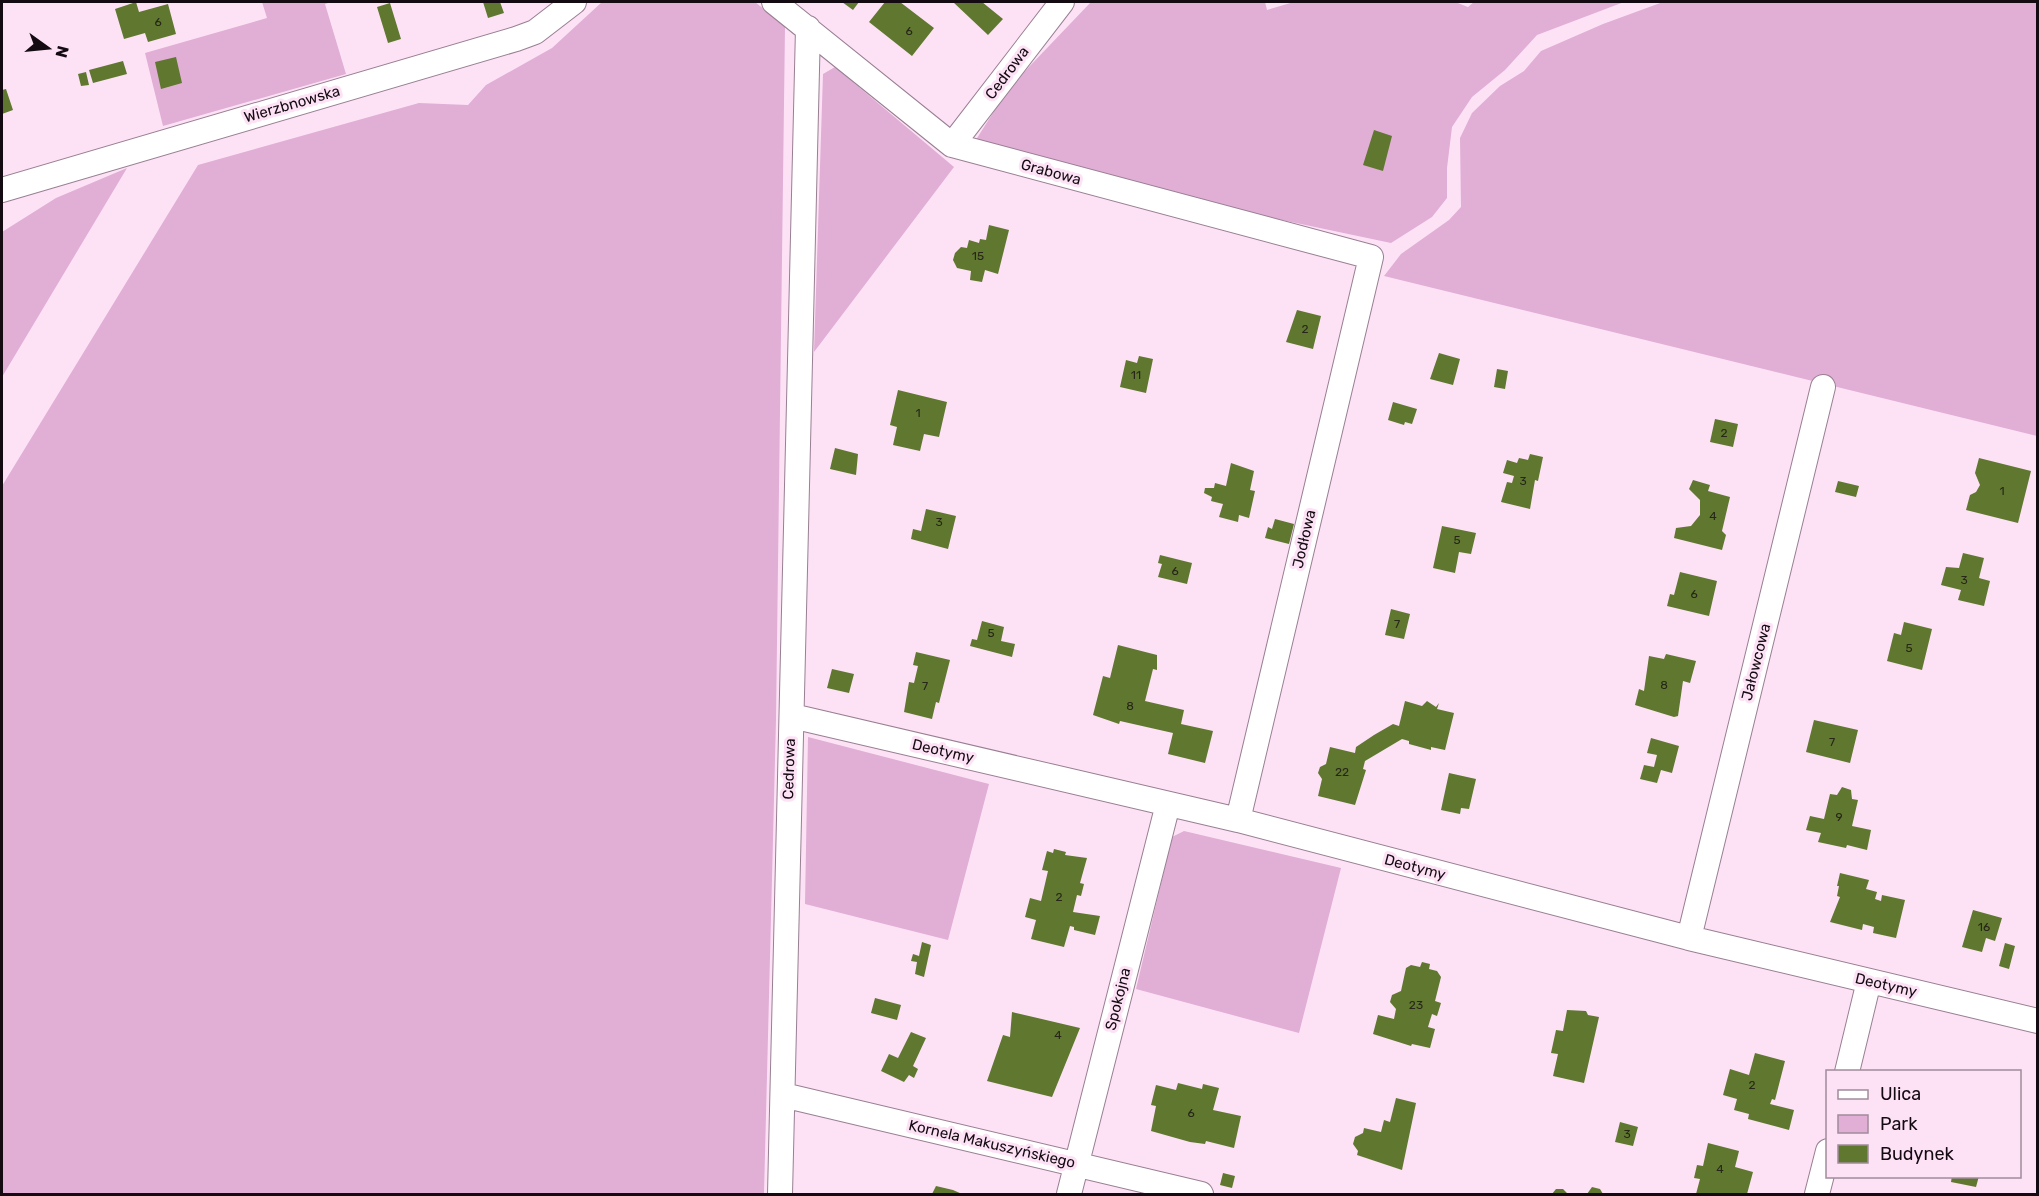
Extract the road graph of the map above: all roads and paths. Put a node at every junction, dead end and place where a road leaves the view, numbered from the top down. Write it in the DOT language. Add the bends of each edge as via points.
graph roads {
  1 [pos="574,2"];
  2 [pos="774,2"];
  3 [pos="1062,2"];
  4 [pos="808,28"];
  5 [pos="952,145"];
  6 [pos="2,190"];
  7 [pos="1371,257"];
  8 [pos="1822,387"];
  9 [pos="792,716"];
  10 [pos="1168,804"];
  11 [pos="1238,820"];
  12 [pos="1689,938"];
  13 [pos="1869,981"];
  14 [pos="2037,1021"];
  15 [pos="1847,1070"];
  16 [pos="783,1095"];
  17 [pos="1826,1155"];
  18 [pos="1077,1163"];
  19 [pos="780,1194"];
  20 [pos="1069,1194"];
  21 [pos="1201,1194"];
  22 [pos="1817,1194"];
  1 -- 6 [label="street, Wierzbnowska" via="535,32 516,39"];
  2 -- 4 [label="street, Grabowa"];
  3 -- 5 [label="street, Cedrowa"];
  4 -- 5 [label="street, Grabowa"];
  4 -- 9 [label="street, Cedrowa"];
  5 -- 7 [label="street, Grabowa"];
  7 -- 11 [label="street, Jodłowa"];
  8 -- 12 [label="street, Jałowcowa"];
  9 -- 10 [label="street, Deotymy"];
  9 -- 16 [label="street, Cedrowa"];
  10 -- 11 [label="street, Deotymy"];
  10 -- 18 [label="street, Spokojna"];
  11 -- 12 [label="street, Deotymy"];
  12 -- 13 [label="street, Deotymy"];
  13 -- 14 [label="street, Deotymy"];
  13 -- 15 [label="street"];
  16 -- 18 [label="street, Kornela Makuszyńskiego"];
  16 -- 19 [label="street, Cedrowa"];
  17 -- 22 [label="street"];
  18 -- 20 [label="street, Spokojna"];
  18 -- 21 [label="street, Kornela Makuszyńskiego"];
}
